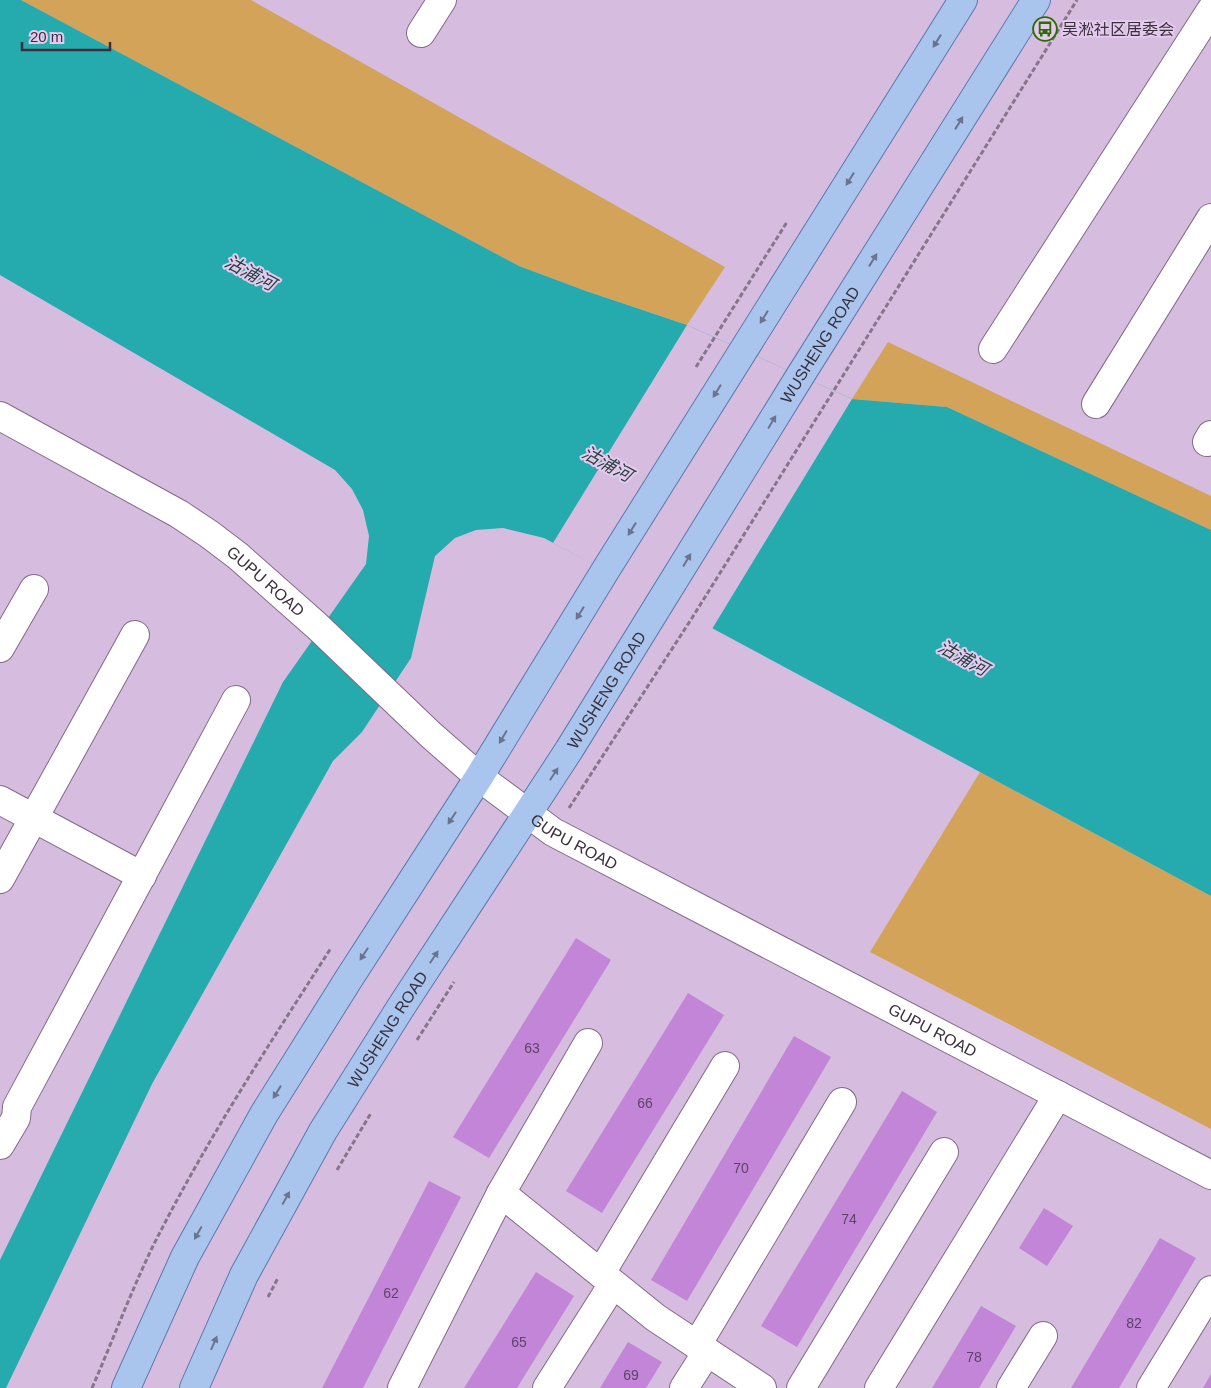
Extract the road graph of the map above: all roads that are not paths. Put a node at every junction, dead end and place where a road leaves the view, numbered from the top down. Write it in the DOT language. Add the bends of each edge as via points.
graph roads {
  1 [pos="442,0"];
  2 [pos="963,0"];
  3 [pos="1036,0"];
  4 [pos="1211,10"];
  5 [pos="421,33"];
  6 [pos="1211,218"];
  7 [pos="993,349"];
  8 [pos="1096,404"];
  9 [pos="0,416"];
  10 [pos="34,589"];
  11 [pos="135,635"];
  12 [pos="0,648"];
  13 [pos="236,700"];
  14 [pos="479,777"];
  15 [pos="0,800"];
  16 [pos="528,815"];
  17 [pos="34,818"];
  18 [pos="142,876"];
  19 [pos="0,879"];
  20 [pos="588,1043"];
  21 [pos="725,1066"];
  22 [pos="1058,1095"];
  23 [pos="9,1102"];
  24 [pos="842,1102"];
  25 [pos="0,1145"];
  26 [pos="944,1152"];
  27 [pos="1211,1175"];
  28 [pos="501,1193"];
  29 [pos="607,1278"];
  30 [pos="1211,1290"];
  31 [pos="1043,1336"];
  32 [pos="702,1348"];
  33 [pos="126,1388"];
  34 [pos="194,1388"];
  35 [pos="402,1388"];
  36 [pos="547,1388"];
  37 [pos="684,1388"];
  38 [pos="762,1388"];
  39 [pos="801,1388"];
  40 [pos="879,1388"];
  41 [pos="1011,1388"];
  42 [pos="1151,1388"];
  1 -- 5 [label="street"];
  2 -- 14 [label="main road, one-way"];
  16 -- 3 [label="main road, WUSHENG ROAD, one-way"];
  4 -- 7 [label="street"];
  6 -- 8 [label="street"];
  9 -- 14 [label="street, GUPU ROAD" via="178,514 238,556"];
  10 -- 12 [label="street"];
  11 -- 17 [label="street"];
  13 -- 18 [label="street"];
  14 -- 16 [label="street, GUPU ROAD"];
  14 -- 33 [label="main road, one-way" via="264,1114 185,1257"];
  15 -- 17 [label="street"];
  16 -- 22 [label="street, GUPU ROAD" via="553,832"];
  34 -- 16 [label="main road, WUSHENG ROAD, one-way" via="244,1274 324,1131 401,1007"];
  17 -- 18 [label="street"];
  17 -- 19 [label="street"];
  18 -- 23 [label="street"];
  20 -- 28 [label="street"];
  21 -- 29 [label="street"];
  22 -- 27 [label="street, GUPU ROAD"];
  22 -- 40 [label="street"];
  23 -- 25 [label="street" via="16,1118"];
  24 -- 32 [label="street"];
  26 -- 39 [label="street"];
  28 -- 29 [label="street"];
  28 -- 35 [label="street"];
  29 -- 32 [label="street" via="656,1318"];
  29 -- 36 [label="street"];
  30 -- 42 [label="street"];
  31 -- 41 [label="street"];
  32 -- 37 [label="street"];
  32 -- 38 [label="street"];
}
